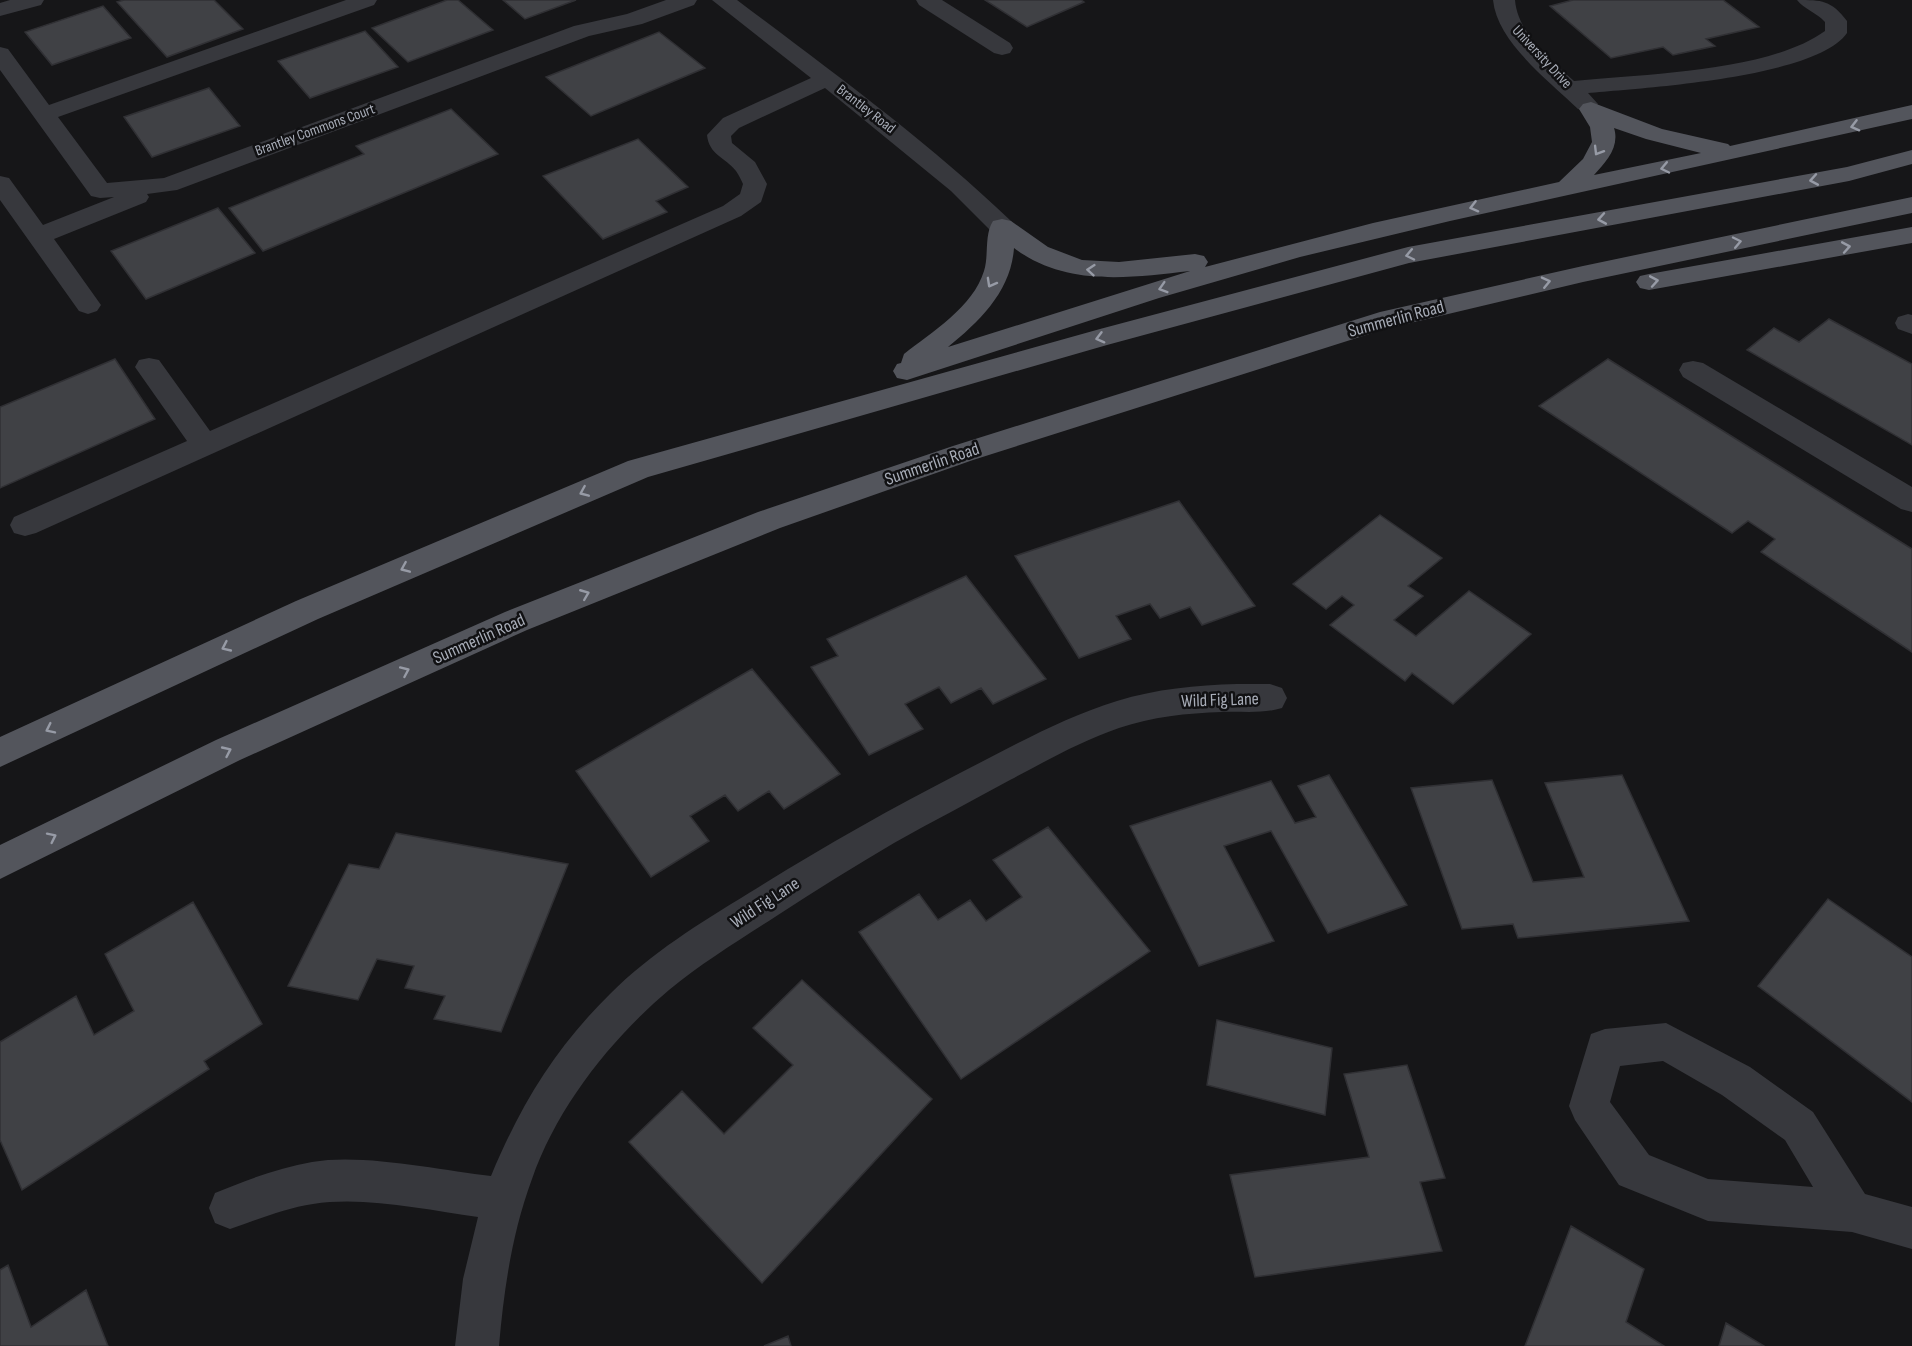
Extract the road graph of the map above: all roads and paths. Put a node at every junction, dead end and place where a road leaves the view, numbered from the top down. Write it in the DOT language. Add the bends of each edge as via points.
graph roads {
  1 [pos="33,0"];
  2 [pos="366,0"];
  3 [pos="686,0"];
  4 [pos="723,0"];
  5 [pos="927,0"];
  6 [pos="1504,0"];
  7 [pos="1808,0"];
  8 [pos="0,10"];
  9 [pos="1002,48"];
  10 [pos="0,54"];
  11 [pos="827,79"];
  12 [pos="1570,88"];
  13 [pos="1591,109"];
  14 [pos="1912,112"];
  15 [pos="44,114"];
  16 [pos="1740,152"];
  17 [pos="1912,157"];
  18 [pos="0,183"];
  19 [pos="168,185"];
  20 [pos="1567,188"];
  21 [pos="1912,205"];
  22 [pos="1002,227"];
  23 [pos="1912,235"];
  24 [pos="38,236"];
  25 [pos="1296,250"];
  26 [pos="88,305"];
  27 [pos="149,367"];
  28 [pos="1693,370"];
  29 [pos="898,374"];
  30 [pos="1086,414"];
  31 [pos="204,445"];
  32 [pos="638,469"];
  33 [pos="1912,501"];
  34 [pos="25,525"];
  35 [pos="1270,698"];
  36 [pos="0,753"];
  37 [pos="0,863"];
  38 [pos="503,1199"];
  39 [pos="230,1208"];
  40 [pos="1852,1211"];
  41 [pos="1912,1228"];
  42 [pos="477,1346"];
  1 -- 8 [label="street"];
  2 -- 15 [label="street" via="304,13"];
  3 -- 19 [label="street, Brantley Commons Court" via="634,19 582,31"];
  4 -- 11 [label="street, Brantley Road"];
  5 -- 9 [label="street"];
  6 -- 12 [label="street, University Drive" via="1503,8 1511,25"];
  7 -- 12 [label="street" via="1836,21 1836,33 1818,46 1771,63 1693,76"];
  10 -- 15 [label="street, Brantley Commons Court"];
  11 -- 22 [label="street, Brantley Road" via="960,186"];
  11 -- 31 [label="street" via="731,123 719,135 720,145 746,167 755,184 752,197 732,211"];
  12 -- 13 [label="street, University Drive"];
  13 -- 16 [label="main road" via="1641,132"];
  13 -- 20 [label="main road, one-way" via="1601,125 1604,141"];
  14 -- 16 [label="main road, one-way"];
  15 -- 19 [label="street, Brantley Commons Court" via="100,191"];
  16 -- 20 [label="main road, one-way"];
  17 -- 32 [label="main road, one-way" via="1849,174 1408,255"];
  18 -- 24 [label="street"];
  19 -- 24 [label="street"];
  20 -- 25 [label="main road, one-way"];
  30 -- 21 [label="main road, Summerlin Road, one-way" via="1380,321"];
  25 -- 22 [label="main road, one-way" via="1112,272 1090,271 1042,255"];
  22 -- 29 [label="main road, one-way" via="995,278 984,295 971,313"];
  30 -- 23 [label="main road, one-way" via="1338,346 1514,307"];
  24 -- 26 [label="street"];
  25 -- 29 [label="main road, one-way" via="1055,320"];
  27 -- 31 [label="street"];
  28 -- 33 [label="street"];
  29 -- 32 [label="main road"];
  37 -- 30 [label="main road, Summerlin Road, one-way" via="228,750 516,621 769,520"];
  31 -- 34 [label="street"];
  32 -- 36 [label="main road, one-way" via="308,610"];
  35 -- 38 [label="street, Wild Fig Lane" via="1193,698 1135,710 1086,728 907,818 798,881 704,942 643,989 585,1051 535,1126"];
  38 -- 39 [label="street" via="335,1181 284,1190"];
  38 -- 42 [label="street, Wild Fig Lane" via="480,1306"];
  40 -- 40 [label="street" via="1708,1200 1634,1170 1589,1106 1605,1048 1666,1042 1736,1081 1799,1126"];
  40 -- 41 [label="street"];
}
